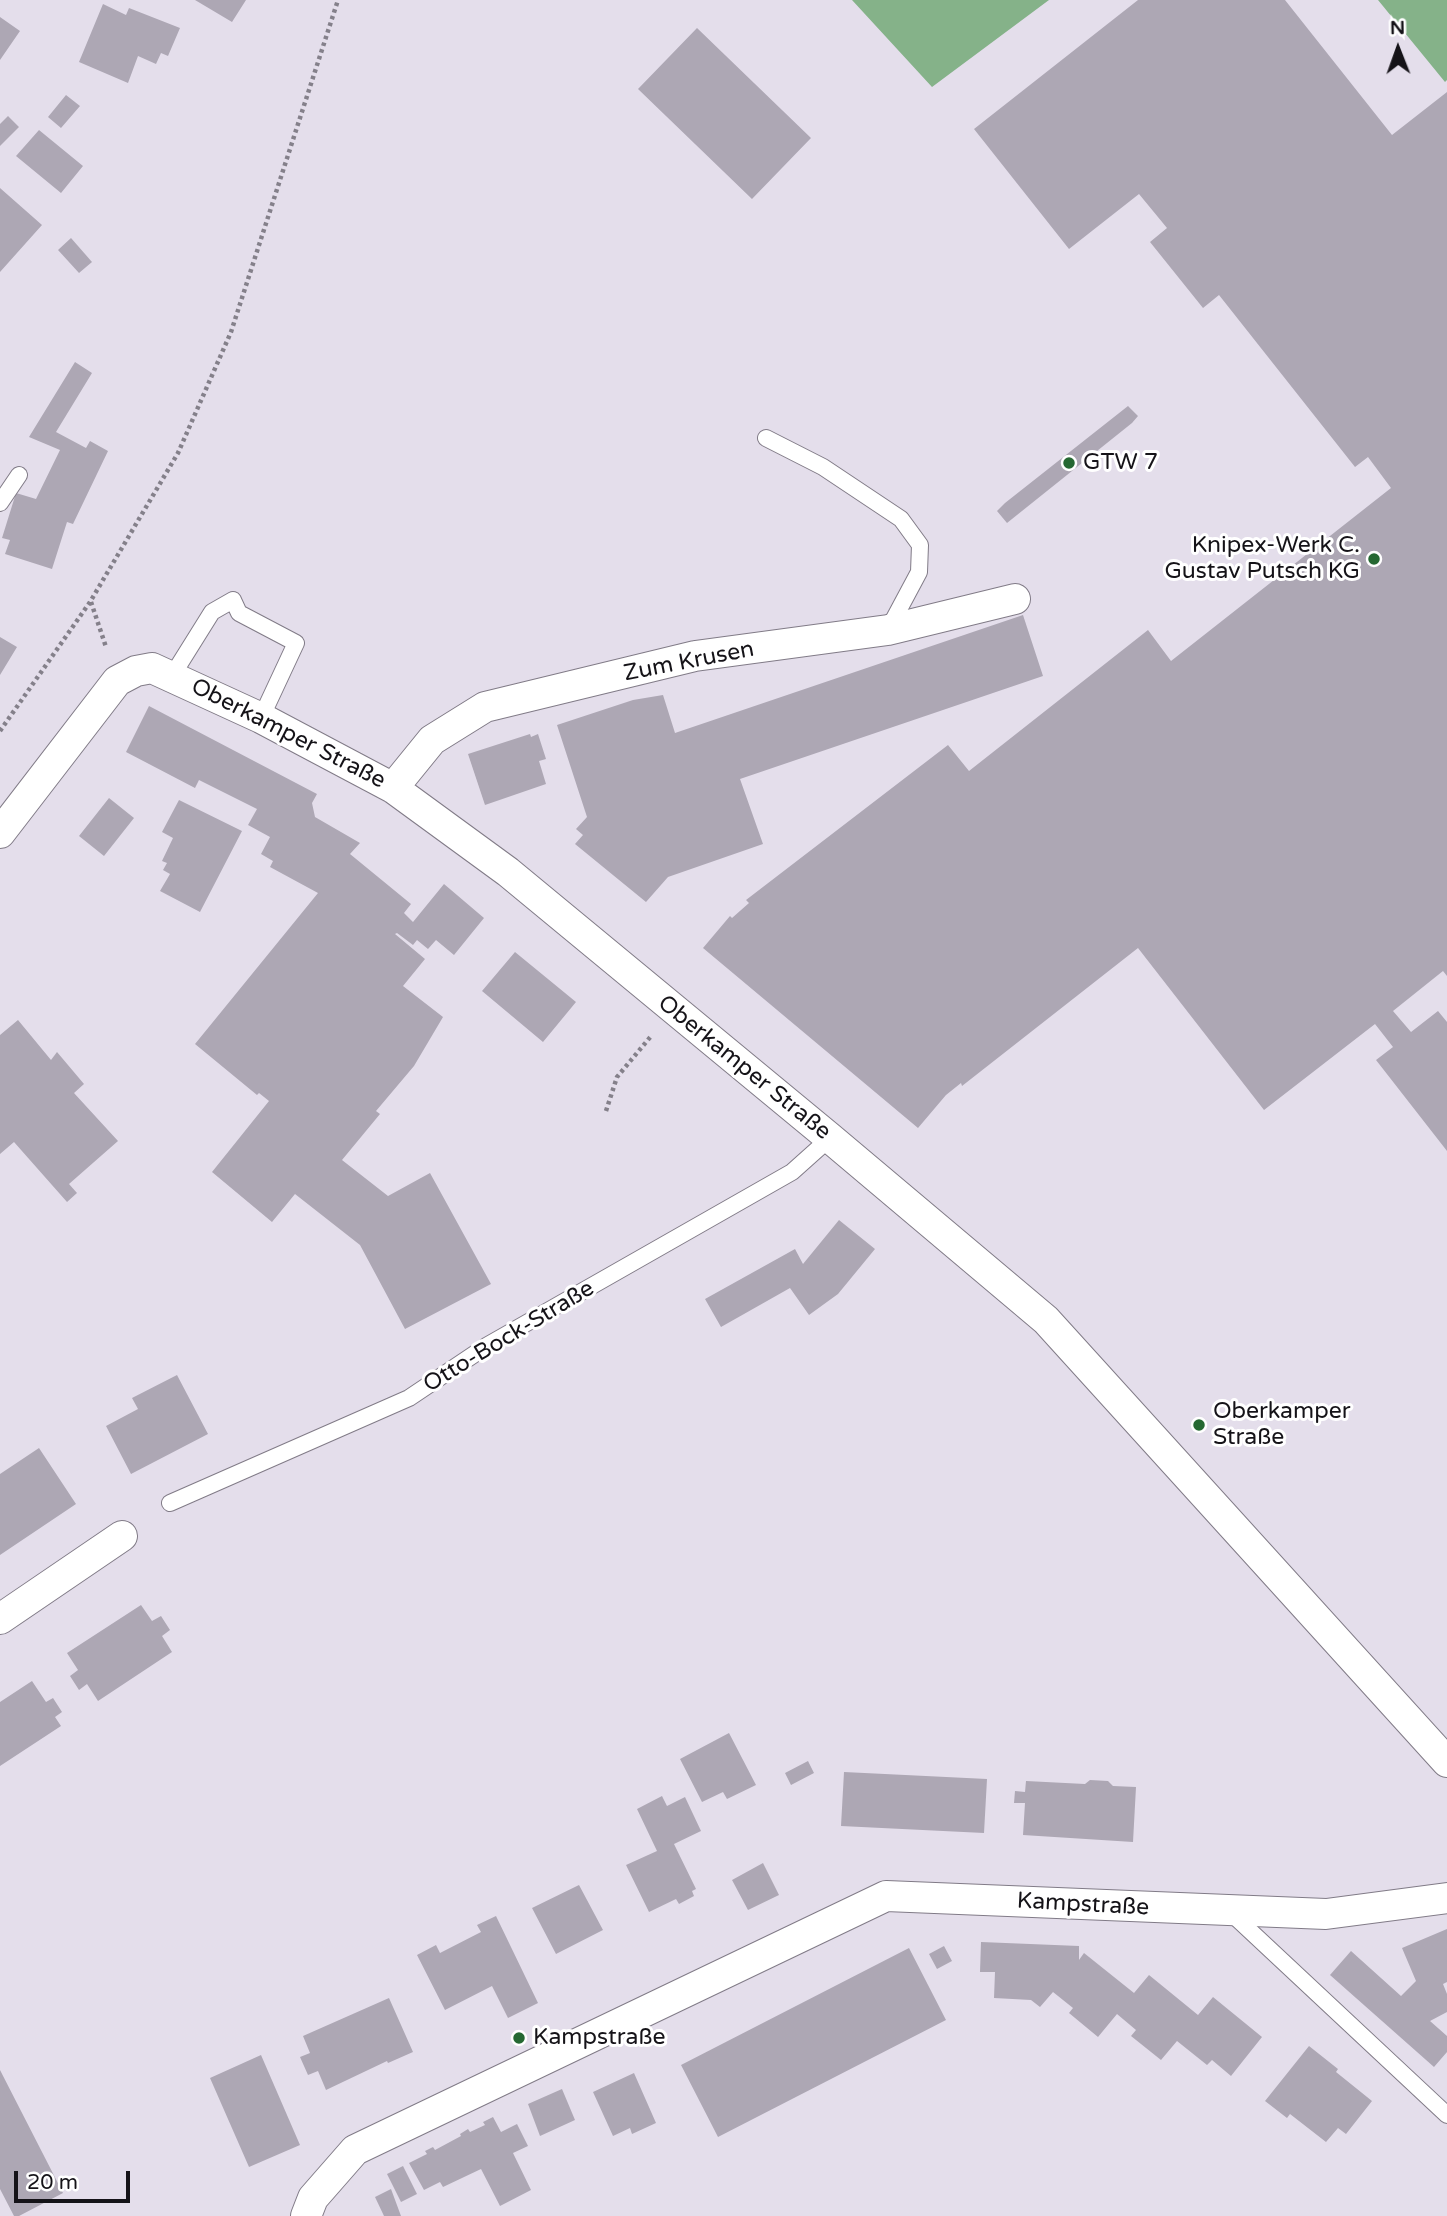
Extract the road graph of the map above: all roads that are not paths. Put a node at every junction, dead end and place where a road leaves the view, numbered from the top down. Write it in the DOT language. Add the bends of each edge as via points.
graph roads {
  1 [pos="766,438"];
  2 [pos="19,475"];
  3 [pos="0,503"];
  4 [pos="1015,599"];
  5 [pos="888,630"];
  6 [pos="172,676"];
  7 [pos="261,718"];
  8 [pos="393,788"];
  9 [pos="0,833"];
  10 [pos="830,1138"];
  11 [pos="170,1503"];
  12 [pos="122,1536"];
  13 [pos="0,1619"];
  14 [pos="1447,1762"];
  15 [pos="1447,1898"];
  16 [pos="1229,1911"];
  17 [pos="1447,2115"];
  18 [pos="306,2216"];
  1 -- 5 [label="lane" via="823,467 901,519 920,545 919,572"];
  2 -- 3 [label="lane"];
  4 -- 5 [label="street, Zum Krusen"];
  5 -- 8 [label="street, Zum Krusen" via="695,656 485,707 432,740"];
  6 -- 7 [label="street, Oberkamper Straße"];
  6 -- 7 [label="lane" via="212,612 233,600 239,613 296,643"];
  6 -- 9 [label="street, Oberkamper Straße" via="152,668 117,681"];
  7 -- 8 [label="street, Oberkamper Straße"];
  8 -- 10 [label="street, Oberkamper Straße" via="508,872"];
  10 -- 11 [label="lane, Otto-Bock-Straße" via="792,1172 488,1345 408,1398"];
  10 -- 14 [label="street, Oberkamper Straße" via="1046,1320"];
  12 -- 13 [label="street"];
  15 -- 16 [label="street, Kampstraße" via="1326,1914"];
  16 -- 17 [label="lane"];
  16 -- 18 [label="street, Kampstraße" via="886,1896 355,2150 313,2198"];
}
